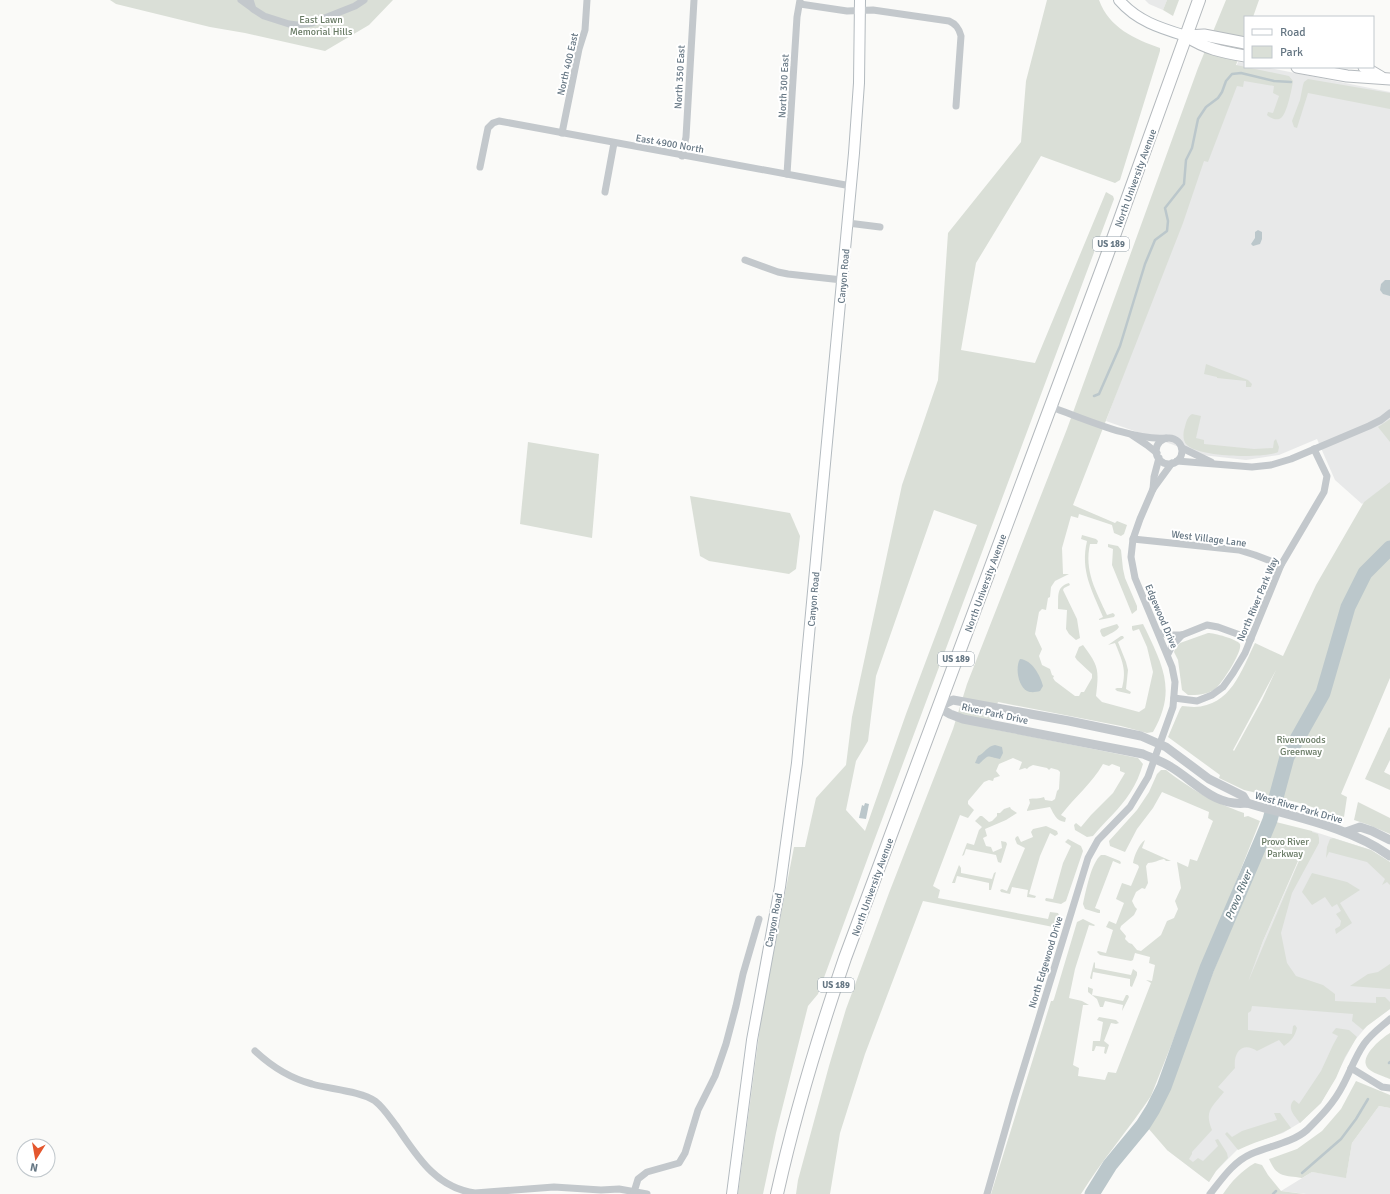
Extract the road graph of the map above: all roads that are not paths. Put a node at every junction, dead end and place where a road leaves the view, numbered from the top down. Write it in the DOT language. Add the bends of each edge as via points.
graph roads {
  1 [pos="241,0"];
  2 [pos="250,0"];
  3 [pos="364,0"];
  4 [pos="587,0"];
  5 [pos="694,0"];
  6 [pos="860,0"];
  7 [pos="1120,0"];
  8 [pos="1199,0"];
  9 [pos="800,2"];
  10 [pos="253,9"];
  11 [pos="859,11"];
  12 [pos="1186,36"];
  13 [pos="1244,43"];
  14 [pos="1244,56"];
  15 [pos="1303,68"];
  16 [pos="1366,68"];
  17 [pos="1386,78"];
  18 [pos="956,106"];
  19 [pos="562,133"];
  20 [pos="614,143"];
  21 [pos="682,156"];
  22 [pos="480,167"];
  23 [pos="787,174"];
  24 [pos="851,186"];
  25 [pos="605,192"];
  26 [pos="848,223"];
  27 [pos="880,227"];
  28 [pos="745,260"];
  29 [pos="842,280"];
  30 [pos="1051,407"];
  31 [pos="1390,413"];
  32 [pos="1130,434"];
  33 [pos="1166,438"];
  34 [pos="1182,448"];
  35 [pos="1314,449"];
  36 [pos="1158,456"];
  37 [pos="1175,462"];
  38 [pos="1213,463"];
  39 [pos="1153,489"];
  40 [pos="1133,539"];
  41 [pos="1281,565"];
  42 [pos="1159,633"];
  43 [pos="1182,635"];
  44 [pos="1250,639"];
  45 [pos="1168,654"];
  46 [pos="1174,698"];
  47 [pos="938,707"];
  48 [pos="1157,751"];
  49 [pos="1247,803"];
  50 [pos="1346,832"];
  51 [pos="1390,840"];
  52 [pos="1390,856"];
  53 [pos="759,919"];
  54 [pos="1390,1019"];
  55 [pos="254,1051"];
  56 [pos="1351,1068"];
  57 [pos="1390,1088"];
  58 [pos="634,1192"];
  59 [pos="647,1194"];
  60 [pos="732,1194"];
  61 [pos="777,1194"];
  62 [pos="987,1194"];
  63 [pos="1210,1194"];
  1 -- 10 [label="street"];
  2 -- 10 [label="street"];
  3 -- 10 [label="street" via="355,6 305,25 285,23 264,16"];
  4 -- 19 [label="street, North 400 East" via="585,30"];
  5 -- 21 [label="street, North 350 East" via="686,137"];
  6 -- 11 [label="main road, Canyon Road"];
  7 -- 12 [label="main road" via="1135,16 1146,23"];
  8 -- 12 [label="highway, North University Avenue / US 189"];
  9 -- 11 [label="street"];
  9 -- 23 [label="street, North 300 East"];
  11 -- 18 [label="street" via="873,10 949,21 954,24 960,30 961,36"];
  11 -- 24 [label="main road, Canyon Road" via="859,83"];
  12 -- 13 [label="main road" via="1204,35"];
  12 -- 14 [label="main road" via="1214,50"];
  12 -- 30 [label="highway, North University Avenue / US 189"];
  15 -- 17 [label="main road" via="1347,76"];
  16 -- 17 [label="main road"];
  19 -- 20 [label="street, East 4900 North"];
  19 -- 22 [label="street, East 4900 North" via="499,121 493,123 488,128"];
  20 -- 21 [label="street, East 4900 North"];
  20 -- 25 [label="street"];
  21 -- 23 [label="street, East 4900 North"];
  23 -- 24 [label="street, East 4900 North"];
  24 -- 26 [label="main road, Canyon Road"];
  26 -- 27 [label="street"];
  26 -- 29 [label="main road, Canyon Road"];
  28 -- 29 [label="street" via="778,272"];
  29 -- 60 [label="main road, Canyon Road" via="796,777 780,887 752,1040"];
  30 -- 32 [label="street"];
  30 -- 47 [label="highway, North University Avenue / US 189"];
  31 -- 35 [label="street" via="1374,424"];
  32 -- 33 [label="street"];
  32 -- 36 [label="street"];
  33 -- 34 [label="street" via="1176,440"];
  33 -- 36 [label="street" via="1158,444"];
  34 -- 37 [label="street" via="1182,453"];
  34 -- 38 [label="street"];
  35 -- 38 [label="street" via="1280,463 1261,466"];
  35 -- 41 [label="street, North River Park Way" via="1327,476 1324,492"];
  36 -- 37 [label="street" via="1163,461"];
  36 -- 39 [label="street, Edgewood Drive"];
  37 -- 38 [label="street"];
  37 -- 39 [label="street, Edgewood Drive"];
  39 -- 40 [label="street, Edgewood Drive"];
  40 -- 41 [label="street, West Village Lane" via="1239,550"];
  40 -- 42 [label="street, Edgewood Drive" via="1133,571"];
  41 -- 44 [label="street, North River Park Way"];
  42 -- 43 [label="street"];
  42 -- 45 [label="street, Edgewood Drive"];
  43 -- 44 [label="street" via="1207,625"];
  43 -- 45 [label="street"];
  44 -- 46 [label="street, North River Park Way" via="1241,660 1223,687 1212,696 1197,700"];
  45 -- 46 [label="street, Edgewood Drive" via="1174,674"];
  46 -- 48 [label="street, Edgewood Drive"];
  47 -- 48 [label="street, River Park Drive" via="963,719 1143,754"];
  47 -- 48 [label="street, River Park Drive" via="953,700 1116,730 1141,736"];
  47 -- 61 [label="highway, North University Avenue / US 189" via="812,1057"];
  48 -- 49 [label="street, West River Park Drive" via="1243,796"];
  48 -- 49 [label="street, West River Park Drive" via="1172,767 1210,795 1223,801"];
  48 -- 62 [label="street, North Edgewood Drive" via="1148,777 1130,807 1098,840 1088,858"];
  49 -- 50 [label="street, West River Park Drive"];
  50 -- 51 [label="street, West River Park Drive" via="1360,827"];
  50 -- 52 [label="street, West River Park Drive"];
  53 -- 58 [label="street" via="726,1044 715,1076 698,1110 685,1153 679,1163 646,1172 638,1179"];
  54 -- 56 [label="street" via="1363,1045"];
  55 -- 58 [label="street" via="272,1066 292,1077 374,1100 383,1108 428,1170 462,1191 475,1193 554,1187 619,1189"];
  56 -- 57 [label="street"];
  56 -- 63 [label="street" via="1330,1107 1305,1131 1240,1161"];
  58 -- 59 [label="street"];
}
